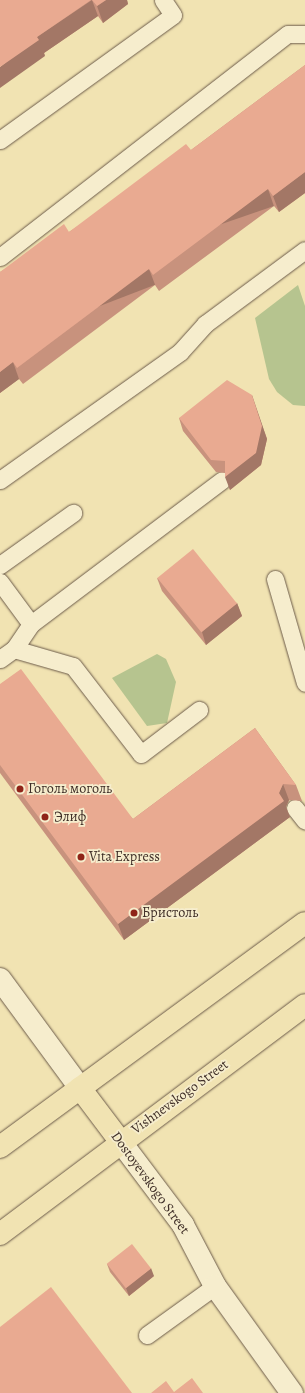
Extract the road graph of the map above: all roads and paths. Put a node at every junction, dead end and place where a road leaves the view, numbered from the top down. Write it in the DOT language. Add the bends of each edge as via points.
graph roads {
  1 [pos="162,0"];
  2 [pos="305,34"];
  3 [pos="0,140"];
  4 [pos="305,250"];
  5 [pos="0,257"];
  6 [pos="0,480"];
  7 [pos="222,480"];
  8 [pos="73,513"];
  9 [pos="0,564"];
  10 [pos="275,579"];
  11 [pos="0,582"];
  12 [pos="31,624"];
  13 [pos="14,649"];
  14 [pos="0,659"];
  15 [pos="305,683"];
  16 [pos="199,710"];
  17 [pos="305,923"];
  18 [pos="0,980"];
  19 [pos="305,1005"];
  20 [pos="80,1088"];
  21 [pos="120,1141"];
  22 [pos="0,1147"];
  23 [pos="0,1234"];
  24 [pos="215,1286"];
  25 [pos="147,1335"];
  26 [pos="292,1393"];
  1 -- 3 [label="lane" via="173,16"];
  2 -- 5 [label="lane" via="288,34"];
  4 -- 6 [label="lane" via="205,324 180,352"];
  7 -- 12 [label="lane"];
  8 -- 9 [label="lane"];
  10 -- 15 [label="lane"];
  11 -- 12 [label="lane"];
  12 -- 13 [label="lane"];
  13 -- 14 [label="lane"];
  13 -- 16 [label="lane" via="73,666 141,754"];
  17 -- 20 [label="main road"];
  18 -- 20 [label="street, Dostoyevskogo Street"];
  19 -- 21 [label="main road, Vishnevskogo Street"];
  20 -- 21 [label="main road, Dostoyevskogo Street"];
  20 -- 22 [label="main road"];
  21 -- 23 [label="main road, Vishnevskogo Street"];
  21 -- 24 [label="street, Dostoyevskogo Street" via="183,1225"];
  24 -- 25 [label="lane"];
  24 -- 26 [label="street, Dostoyevskogo Street"];
}
